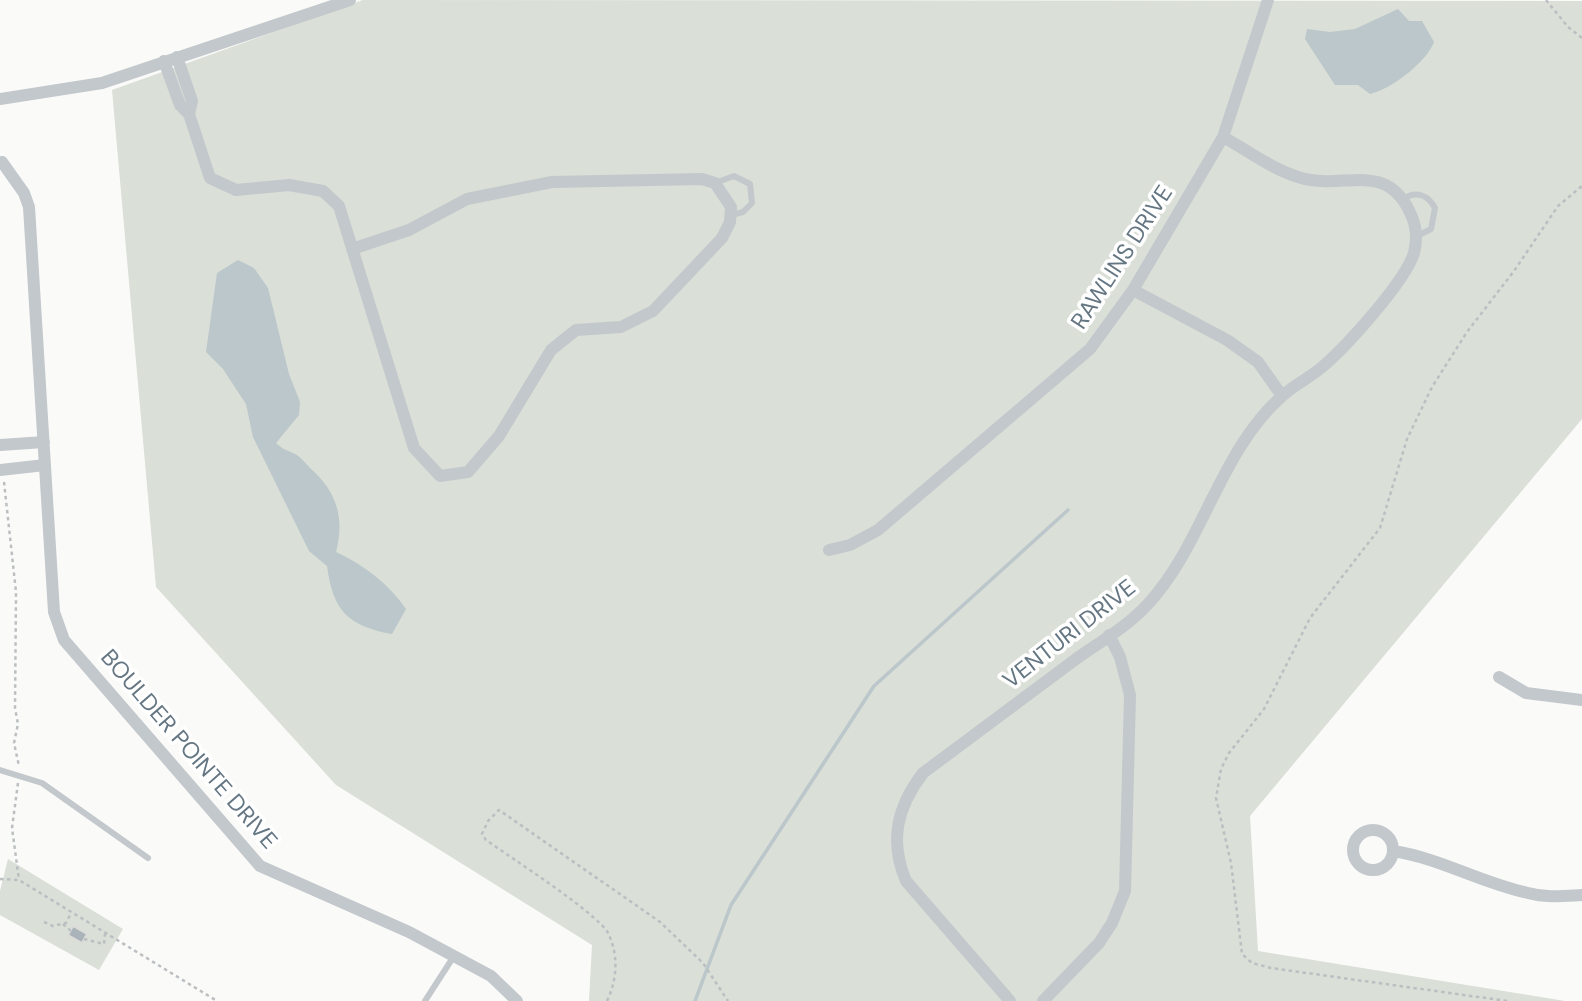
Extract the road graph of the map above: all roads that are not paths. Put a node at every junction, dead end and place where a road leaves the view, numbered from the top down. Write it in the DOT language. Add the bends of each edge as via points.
graph roads {
  1 [pos="350,0"];
  2 [pos="1268,0"];
  3 [pos="177,57"];
  4 [pos="164,61"];
  5 [pos="2,101"];
  6 [pos="189,114"];
  7 [pos="1223,137"];
  8 [pos="2,162"];
  9 [pos="715,183"];
  10 [pos="1404,199"];
  11 [pos="731,215"];
  12 [pos="1417,236"];
  13 [pos="352,249"];
  14 [pos="1133,290"];
  15 [pos="1282,396"];
  16 [pos="44,442"];
  17 [pos="0,445"];
  18 [pos="45,465"];
  19 [pos="2,473"];
  20 [pos="829,550"];
  21 [pos="1109,635"];
  22 [pos="1499,677"];
  23 [pos="1582,700"];
  24 [pos="0,770"];
  25 [pos="1392,851"];
  26 [pos="148,858"];
  27 [pos="1582,895"];
  28 [pos="454,956"];
  29 [pos="425,1001"];
  30 [pos="517,1001"];
  31 [pos="1010,1001"];
  32 [pos="1043,1001"];
  1 -- 3 [label="street"];
  2 -- 7 [label="street, RAWLINS DRIVE"];
  3 -- 4 [label="street"];
  3 -- 6 [label="street" via="192,101"];
  4 -- 5 [label="street" via="102,83"];
  4 -- 6 [label="street" via="180,105"];
  6 -- 13 [label="street" via="210,178 236,190 289,185 323,191 339,206"];
  7 -- 10 [label="street" via="1298,177 1365,178 1390,186"];
  7 -- 14 [label="street, RAWLINS DRIVE"];
  8 -- 16 [label="street, BOULDER POINTE DRIVE" via="29,207"];
  9 -- 11 [label="street" via="731,206"];
  9 -- 11 [label="lane" via="734,176 750,184 752,203"];
  9 -- 13 [label="street" via="702,179 552,182 467,200 409,230"];
  10 -- 12 [label="street"];
  10 -- 12 [label="lane" via="1420,194 1435,208 1431,229"];
  11 -- 13 [label="street" via="722,237 653,311 621,327 576,330 551,350 499,436 468,472 440,476 414,448"];
  12 -- 15 [label="street, VENTURI DRIVE" via="1405,273 1347,344"];
  14 -- 15 [label="street" via="1227,340 1258,362"];
  14 -- 20 [label="street, RAWLINS DRIVE" via="1090,349 962,459 878,530"];
  15 -- 21 [label="street, VENTURI DRIVE" via="1235,457 1161,588"];
  16 -- 17 [label="street"];
  16 -- 18 [label="street, BOULDER POINTE DRIVE"];
  18 -- 19 [label="street"];
  18 -- 28 [label="street, BOULDER POINTE DRIVE" via="54,612 57,628 71,649 260,866"];
  21 -- 31 [label="street, VENTURI DRIVE" via="923,773 899,816 896,851 905,881"];
  21 -- 32 [label="street" via="1129,695 1125,891 1099,943"];
  22 -- 23 [label="street" via="1526,693"];
  24 -- 26 [label="lane" via="42,783"];
  25 -- 27 [label="street" via="1424,855 1525,893"];
  28 -- 29 [label="lane"];
  28 -- 30 [label="street, BOULDER POINTE DRIVE" via="491,976"];
}
